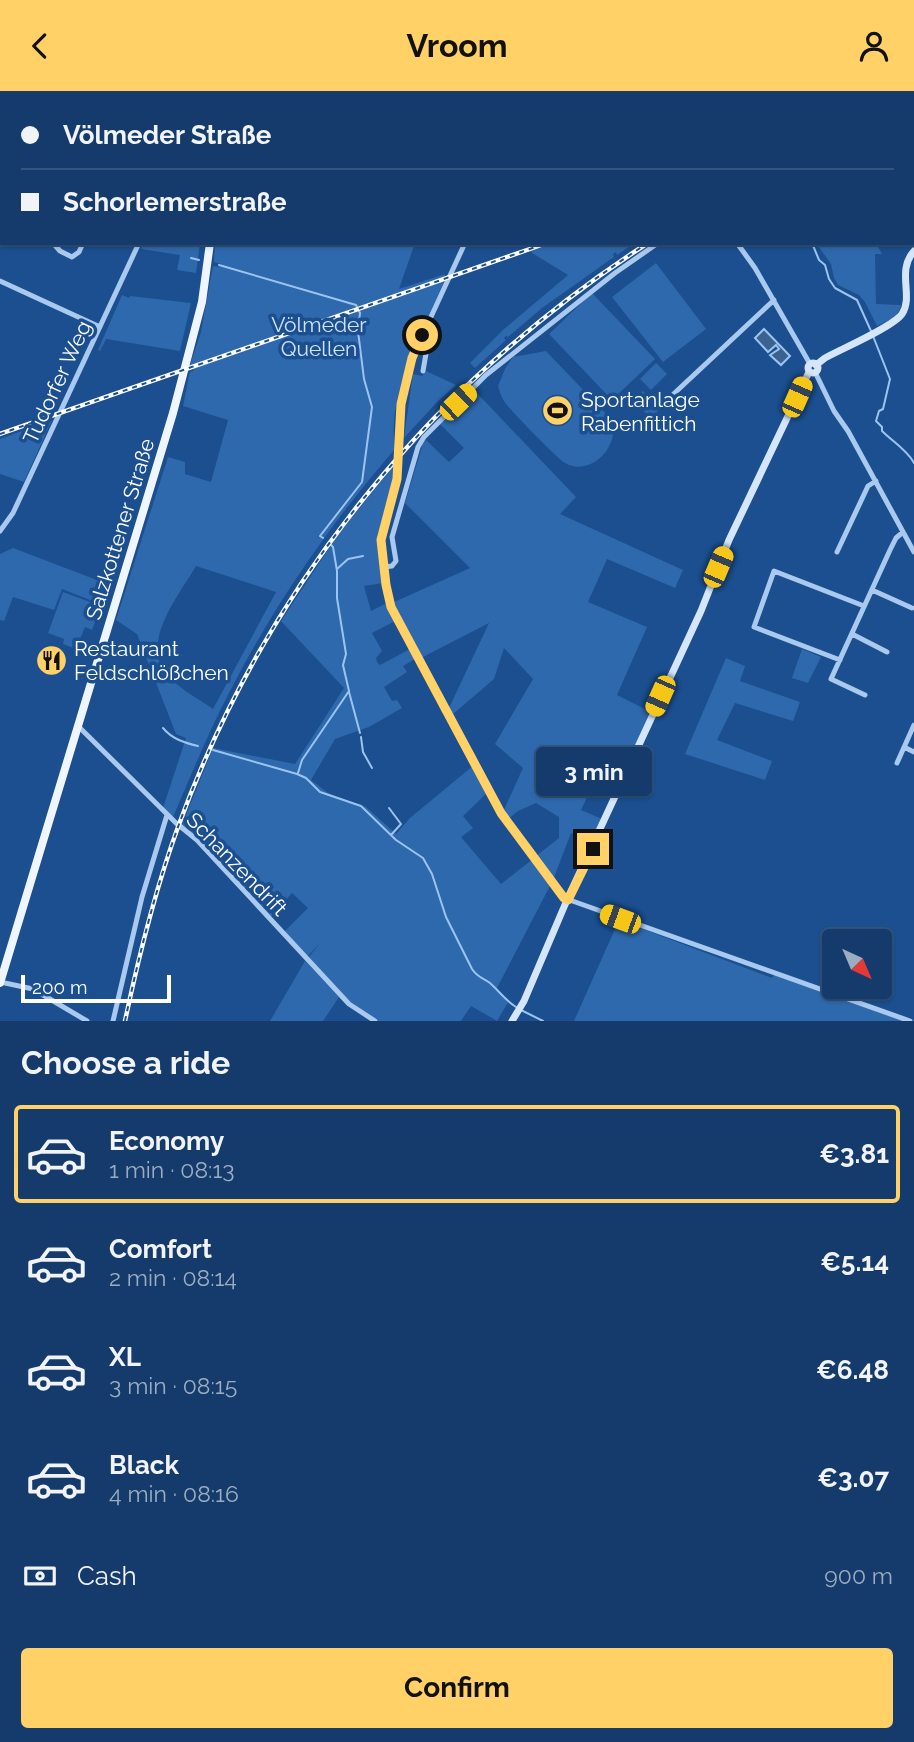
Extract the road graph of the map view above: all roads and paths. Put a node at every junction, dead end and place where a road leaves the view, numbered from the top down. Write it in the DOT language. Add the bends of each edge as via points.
graph roads {
  1 [pos="55,245"];
  2 [pos="82,245"];
  3 [pos="138,245"];
  4 [pos="210,245"];
  5 [pos="464,245"];
  6 [pos="655,245"];
  7 [pos="738,245"];
  8 [pos="914,251"];
  9 [pos="0,281"];
  10 [pos="774,300"];
  11 [pos="100,327"];
  12 [pos="422,335"];
  13 [pos="813,368"];
  14 [pos="423,371"];
  15 [pos="665,402"];
  16 [pos="876,481"];
  17 [pos="0,531"];
  18 [pos="903,532"];
  19 [pos="837,552"];
  20 [pos="914,552"];
  21 [pos="384,567"];
  22 [pos="872,590"];
  23 [pos="864,606"];
  24 [pos="912,608"];
  25 [pos="852,634"];
  26 [pos="887,652"];
  27 [pos="840,660"];
  28 [pos="866,695"];
  29 [pos="914,725"];
  30 [pos="78,726"];
  31 [pos="904,747"];
  32 [pos="914,752"];
  33 [pos="897,763"];
  34 [pos="167,815"];
  35 [pos="568,900"];
  36 [pos="0,982"];
  37 [pos="87,1021"];
  38 [pos="113,1021"];
  39 [pos="375,1021"];
  40 [pos="512,1021"];
  41 [pos="910,1021"];
  1 -- 2 [label="street" via="72,257"];
  3 -- 11 [label="street, Tudorfer Weg"];
  4 -- 30 [label="main road, Salzkottener Straße" via="192,343"];
  5 -- 12 [label="street"];
  6 -- 21 [label="street" via="486,375 424,437 393,537 395,565"];
  7 -- 10 [label="street"];
  8 -- 13 [label="street" via="906,265 903,313"];
  9 -- 11 [label="street"];
  10 -- 13 [label="street"];
  10 -- 15 [label="street"];
  11 -- 17 [label="street, Tudorfer Weg" via="13,513"];
  12 -- 14 [label="street" via="428,342"];
  12 -- 21 [label="street" via="401,404 397,479 381,540"];
  13 -- 16 [label="street"];
  13 -- 35 [label="street" via="735,527"];
  16 -- 18 [label="street"];
  16 -- 19 [label="street" via="868,486"];
  18 -- 20 [label="street"];
  18 -- 22 [label="street"];
  21 -- 35 [label="street" via="394,615 501,813"];
  22 -- 23 [label="street"];
  22 -- 24 [label="street"];
  23 -- 25 [label="street"];
  23 -- 27 [label="street" via="774,571 754,627"];
  25 -- 26 [label="street"];
  25 -- 27 [label="street"];
  27 -- 28 [label="street" via="831,679"];
  29 -- 31 [label="street"];
  30 -- 34 [label="street, Schanzendrift"];
  30 -- 36 [label="main road, Salzkottener Straße"];
  31 -- 32 [label="street"];
  31 -- 33 [label="street"];
  34 -- 38 [label="street"];
  34 -- 39 [label="street, Schanzendrift" via="202,846 349,1004"];
  35 -- 40 [label="street"];
  35 -- 41 [label="street"];
  36 -- 37 [label="street" via="33,989"];
}
